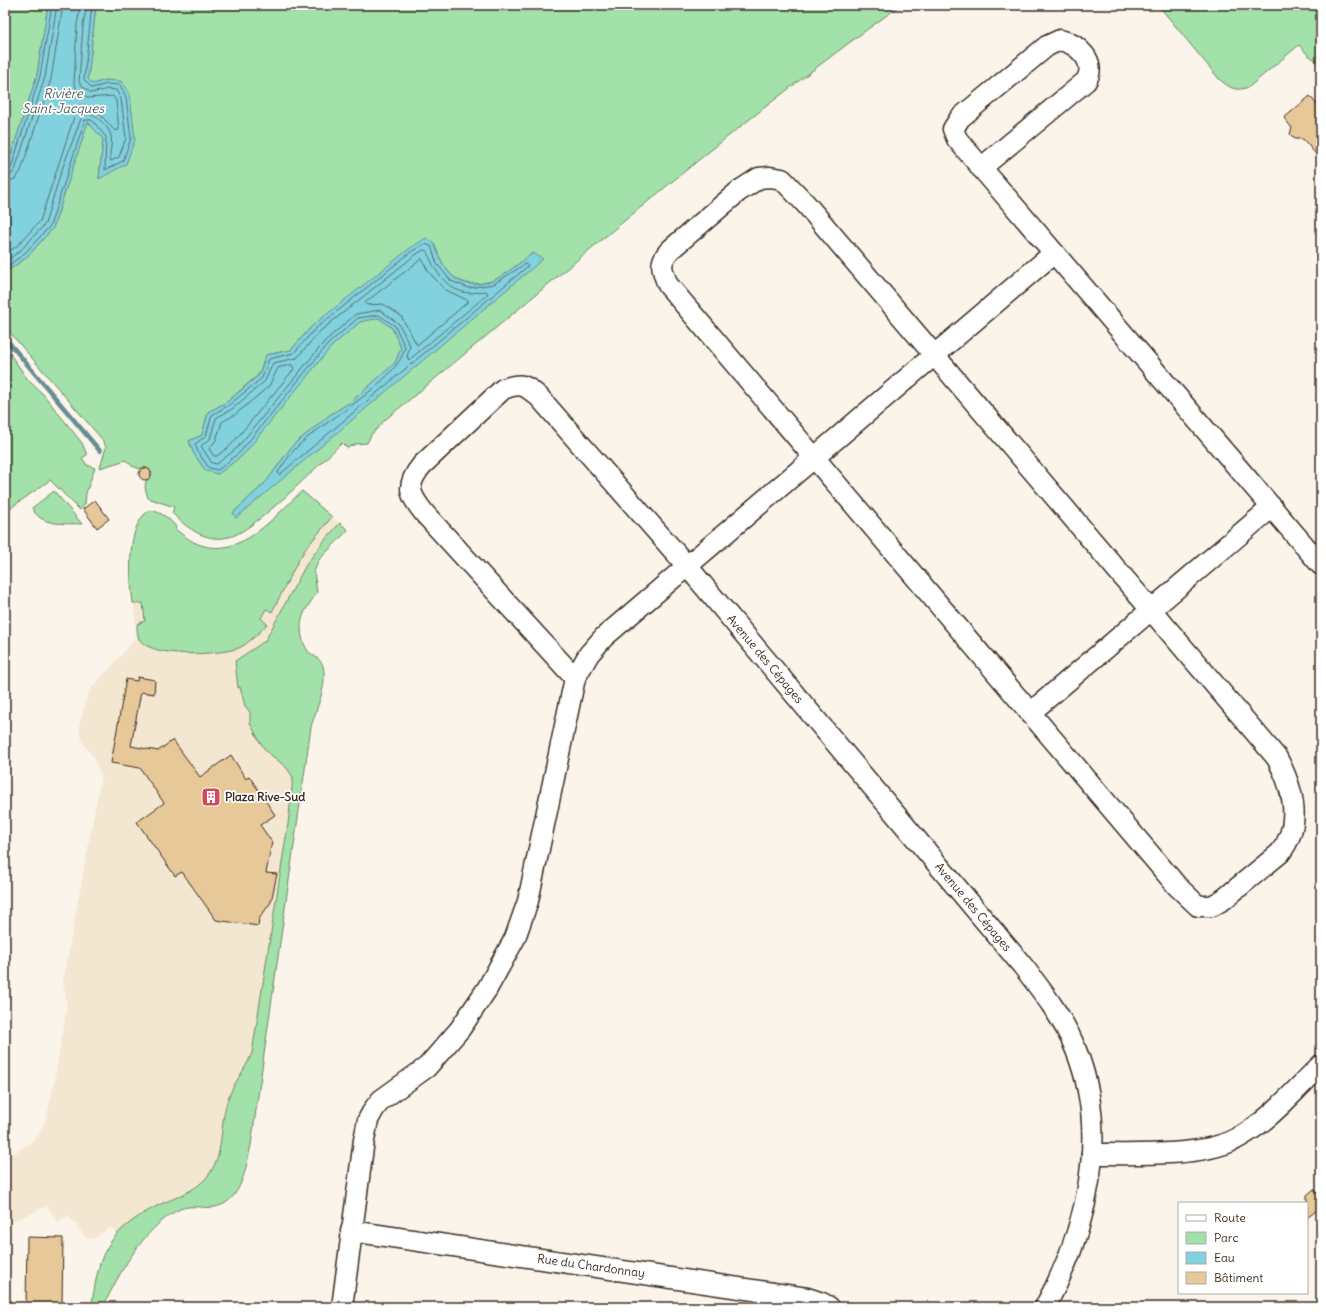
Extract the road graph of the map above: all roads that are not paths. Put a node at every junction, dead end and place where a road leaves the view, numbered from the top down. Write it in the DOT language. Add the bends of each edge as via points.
graph roads {
  1 [pos="981,168"];
  2 [pos="1054,253"];
  3 [pos="935,356"];
  4 [pos="813,458"];
  5 [pos="1272,507"];
  6 [pos="1321,565"];
  7 [pos="687,566"];
  8 [pos="1151,609"];
  9 [pos="575,678"];
  10 [pos="1030,713"];
  11 [pos="1321,1065"];
  12 [pos="1092,1154"];
  13 [pos="351,1231"];
  14 [pos="342,1307"];
  15 [pos="829,1307"];
  16 [pos="1045,1307"];
  1 -- 1 [label="street" via="957,139 953,129 956,123 1051,44 1060,40 1074,44 1088,62 1089,76 1086,81"];
  1 -- 2 [label="street"];
  2 -- 3 [label="street"];
  2 -- 5 [label="street"];
  3 -- 4 [label="street"];
  3 -- 4 [label="street" via="782,179 759,178 739,191 670,250 663,258 662,270 668,285"];
  3 -- 8 [label="street"];
  4 -- 7 [label="street"];
  4 -- 10 [label="street"];
  5 -- 6 [label="street"];
  5 -- 8 [label="street"];
  7 -- 9 [label="street" via="604,638 589,654"];
  7 -- 9 [label="street, Avenue des Cépages" via="539,397 526,386 516,384 503,389 422,465 413,476 410,487 414,500"];
  7 -- 12 [label="street, Avenue des Cépages" via="1022,966 1061,1020 1076,1051 1091,1103"];
  8 -- 10 [label="street"];
  8 -- 10 [label="street" via="1277,758 1283,770 1294,808 1294,821 1286,845 1270,862 1224,899 1212,906 1198,906 1177,886"];
  9 -- 13 [label="street" via="528,901 515,938 487,989 460,1029 427,1067 381,1100 374,1109 368,1120 364,1140"];
  11 -- 12 [label="street" via="1263,1121 1233,1140 1203,1149 1163,1153"];
  12 -- 16 [label="street, Avenue des Cépages" via="1085,1205 1072,1249"];
  13 -- 14 [label="street"];
  13 -- 15 [label="street, Rue du Chardonnay" via="807,1298"];
}
